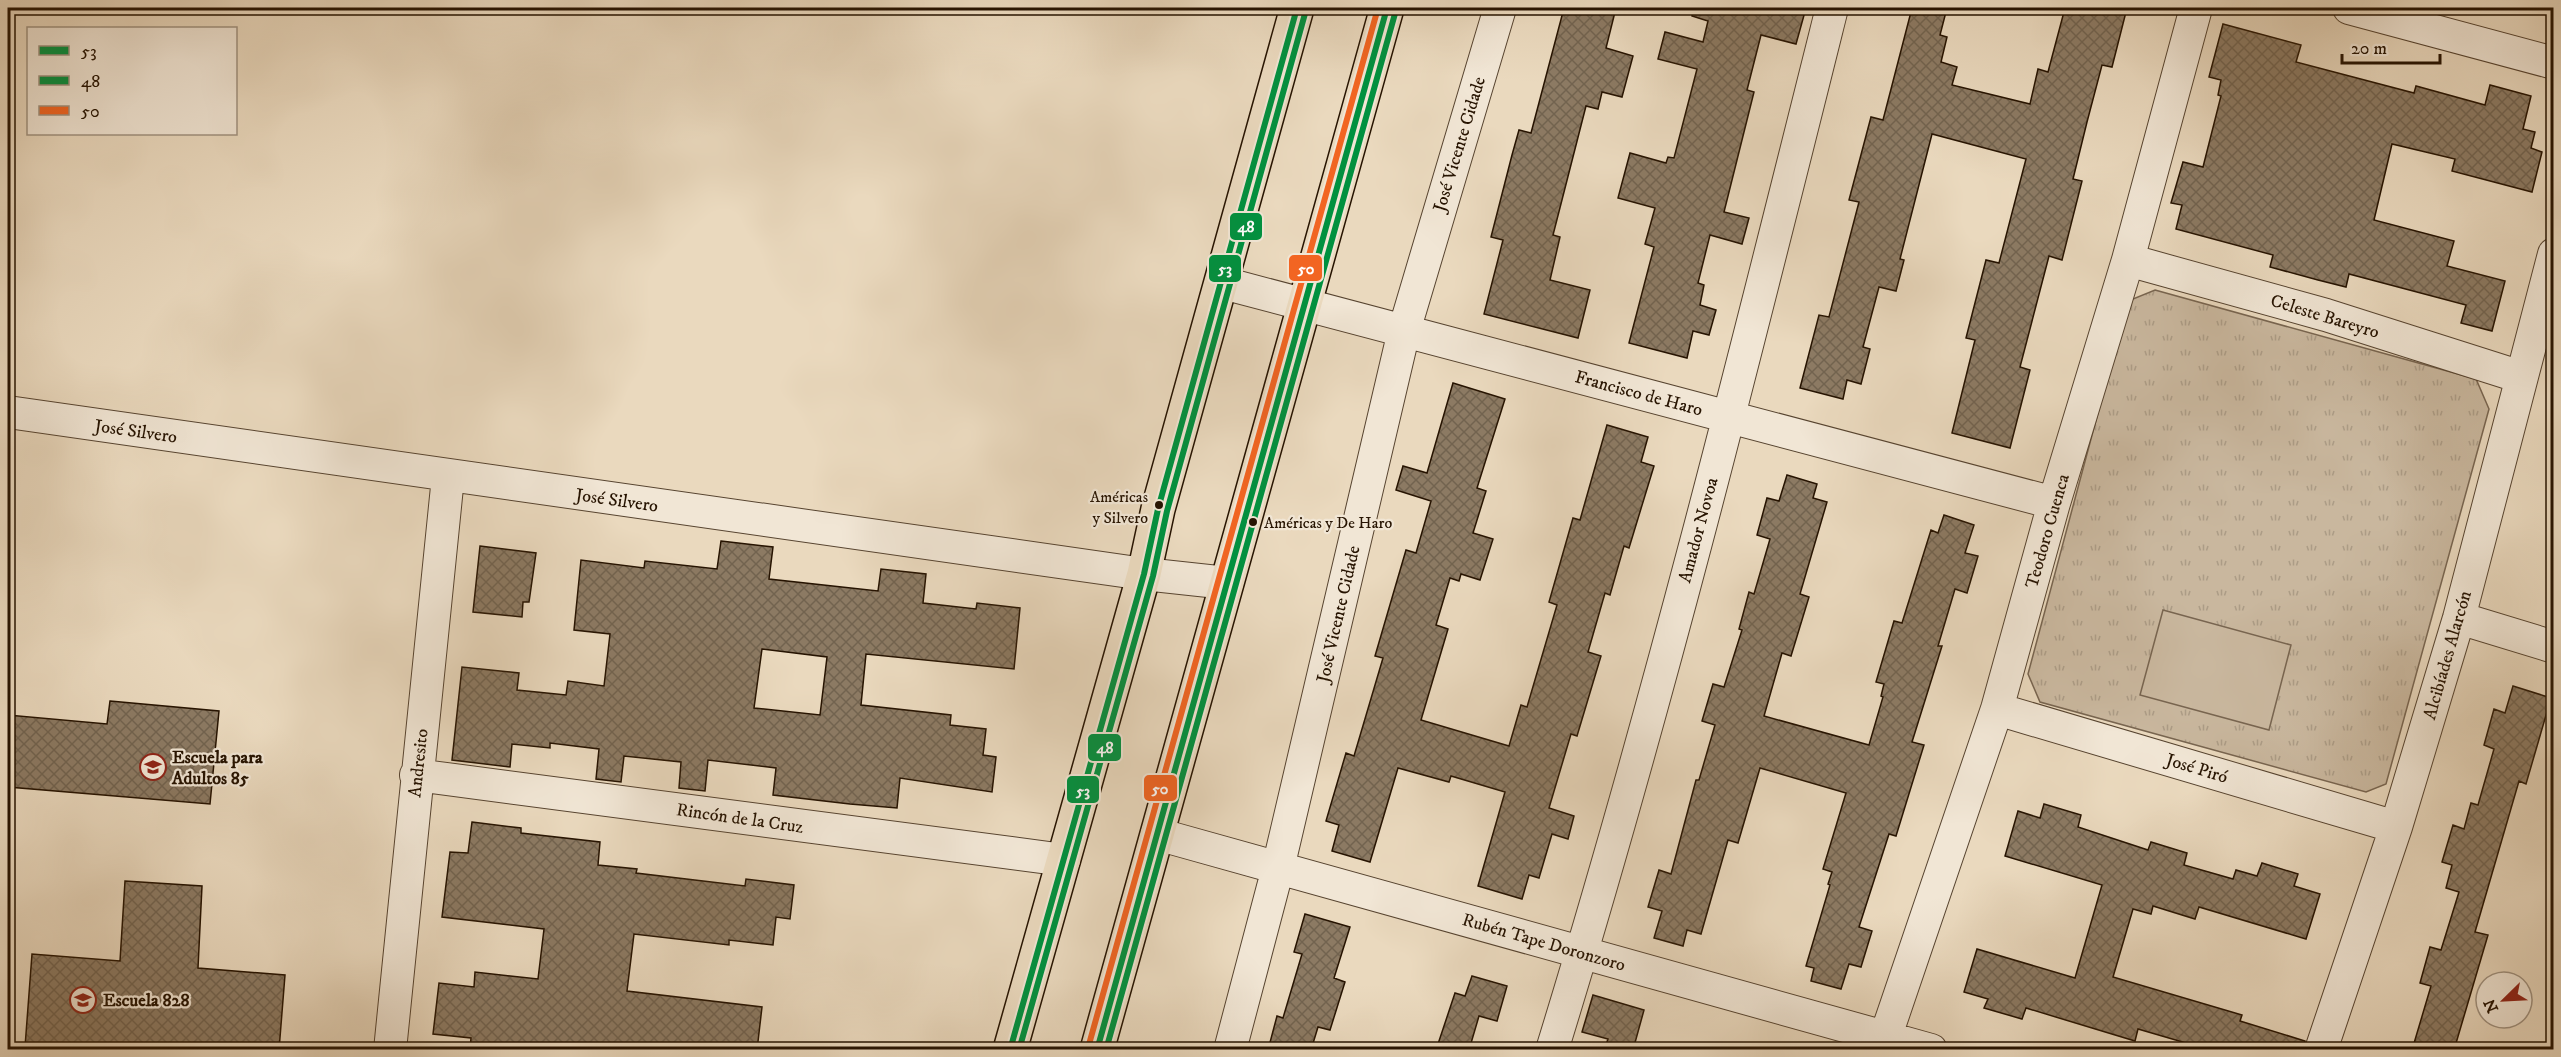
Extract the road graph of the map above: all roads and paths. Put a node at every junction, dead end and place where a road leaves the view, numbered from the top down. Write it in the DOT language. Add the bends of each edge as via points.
graph roads {
  1 [pos="1297,8"];
  2 [pos="1387,8"];
  3 [pos="1500,8"];
  4 [pos="1832,8"];
  5 [pos="2196,8"];
  6 [pos="2349,8"];
  7 [pos="2553,63"];
  8 [pos="2553,254"];
  9 [pos="2128,260"];
  10 [pos="1223,283"];
  11 [pos="1305,304"];
  12 [pos="1404,331"];
  13 [pos="2521,376"];
  14 [pos="8,412"];
  15 [pos="1729,417"];
  16 [pos="448,477"];
  17 [pos="2054,504"];
  18 [pos="1144,574"];
  19 [pos="1227,583"];
  20 [pos="2459,618"];
  21 [pos="2553,647"];
  22 [pos="1997,709"];
  23 [pos="416,775"];
  24 [pos="2396,827"];
  25 [pos="1157,834"];
  26 [pos="1064,860"];
  27 [pos="1278,868"];
  28 [pos="1582,953"];
  29 [pos="1882,1043"];
  30 [pos="390,1050"];
  31 [pos="1010,1050"];
  32 [pos="1097,1050"];
  33 [pos="1230,1050"];
  34 [pos="1552,1050"];
  35 [pos="1931,1050"];
  36 [pos="2321,1050"];
  1 -- 10 [label="main road"];
  2 -- 11 [label="main road"];
  3 -- 12 [label="street, José Vicente Cidade"];
  4 -- 15 [label="street, Amador Novoa"];
  5 -- 9 [label="street, Teodoro Cuenca"];
  6 -- 7 [label="street"];
  8 -- 13 [label="street, Alcibíades Alarcón"];
  9 -- 13 [label="street, Celeste Bareyro" via="2326,315"];
  9 -- 17 [label="street, Teodoro Cuenca"];
  10 -- 11 [label="street, Francisco de Haro"];
  10 -- 18 [label="main road" via="1158,509"];
  11 -- 12 [label="street, Francisco de Haro"];
  11 -- 19 [label="main road"];
  12 -- 15 [label="street, Francisco de Haro"];
  12 -- 27 [label="street, José Vicente Cidade"];
  13 -- 20 [label="street, Alcibíades Alarcón"];
  14 -- 16 [label="street, José Silvero"];
  15 -- 17 [label="street, Francisco de Haro"];
  15 -- 28 [label="street, Amador Novoa"];
  16 -- 18 [label="street, José Silvero"];
  16 -- 23 [label="street, Andresito"];
  17 -- 22 [label="street, Teodoro Cuenca"];
  18 -- 19 [label="street, José Silvero"];
  18 -- 26 [label="main road"];
  19 -- 25 [label="main road"];
  20 -- 21 [label="street"];
  20 -- 24 [label="street, Alcibíades Alarcón"];
  22 -- 24 [label="street, José Piró"];
  22 -- 29 [label="street, Teodoro Cuenca"];
  23 -- 26 [label="street, Rincón de la Cruz"];
  23 -- 30 [label="street, Andresito"];
  24 -- 36 [label="street, Alcibíades Alarcón"];
  25 -- 27 [label="street, Rubén Tape Doronzoro"];
  25 -- 32 [label="main road"];
  26 -- 31 [label="main road"];
  27 -- 28 [label="street, Rubén Tape Doronzoro"];
  27 -- 33 [label="street, José Vicente Cidade"];
  28 -- 29 [label="street, Rubén Tape Doronzoro"];
  28 -- 34 [label="street, Amador Novoa"];
  29 -- 35 [label="street, Rubén Tape Doronzoro"];
}
